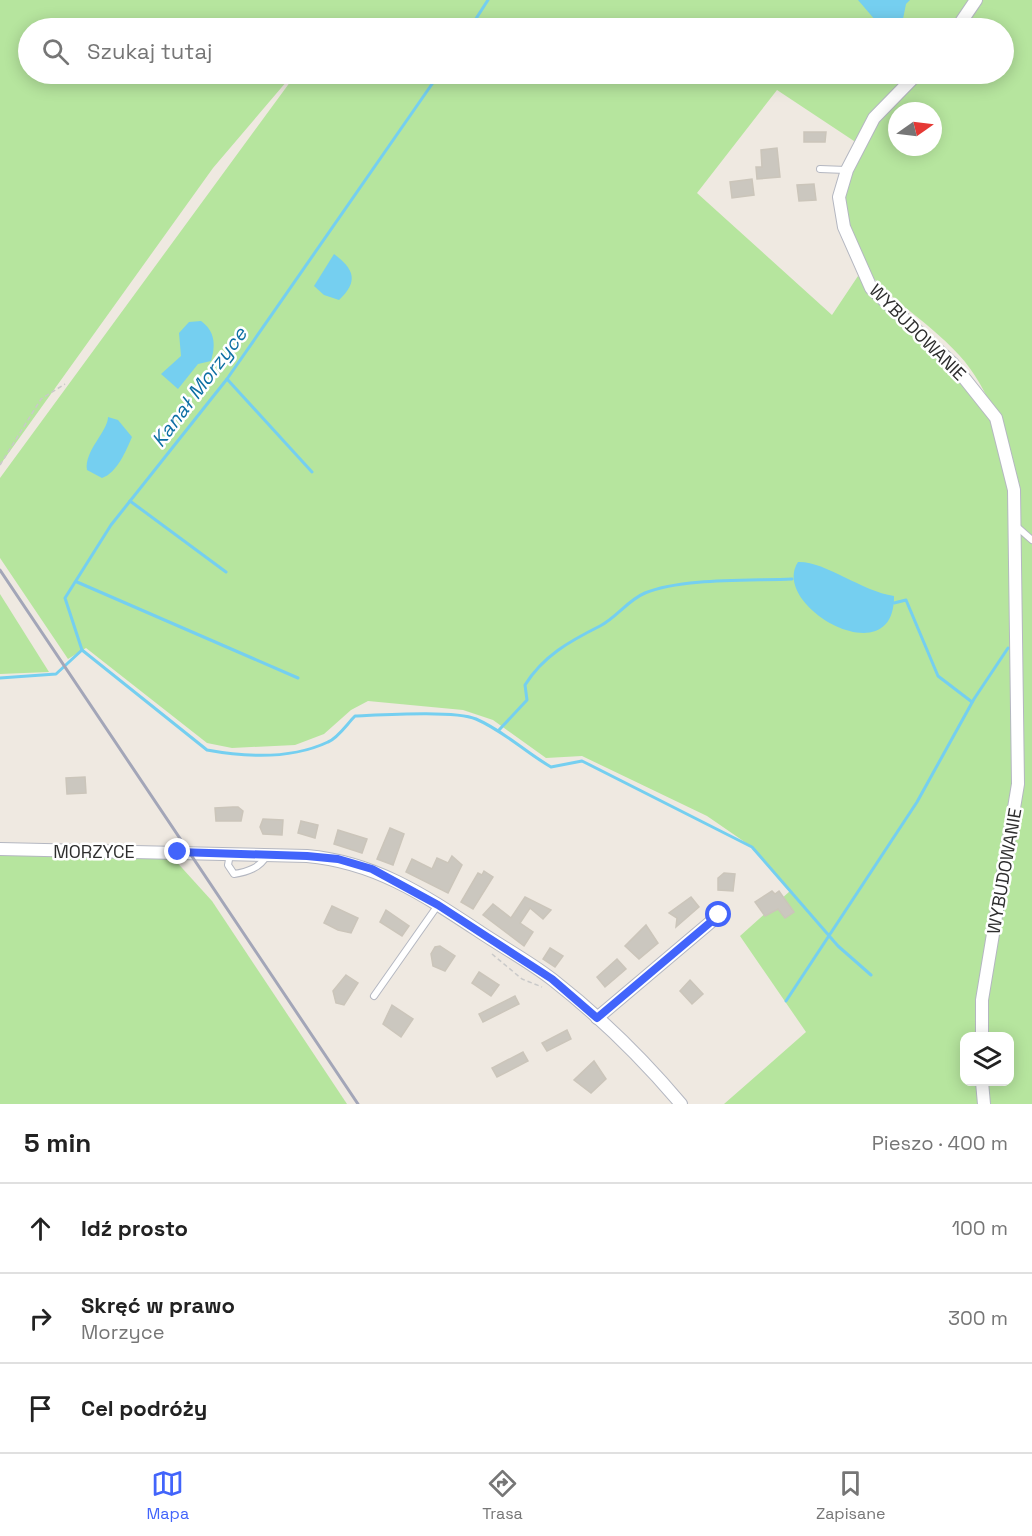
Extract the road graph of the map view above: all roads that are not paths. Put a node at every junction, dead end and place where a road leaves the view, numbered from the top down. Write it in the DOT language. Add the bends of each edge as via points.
graph roads {
  1 [pos="976,0"];
  2 [pos="964,18"];
  3 [pos="908,84"];
  4 [pos="820,169"];
  5 [pos="847,170"];
  6 [pos="1015,525"];
  7 [pos="1032,540"];
  8 [pos="0,849"];
  9 [pos="230,854"];
  10 [pos="267,855"];
  11 [pos="438,905"];
  12 [pos="719,915"];
  13 [pos="374,996"];
  14 [pos="597,1018"];
  15 [pos="982,1032"];
  16 [pos="982,1086"];
  17 [pos="681,1104"];
  18 [pos="984,1104"];
  1 -- 2 [label="street"];
  3 -- 5 [label="street, WYBUDOWANIE" via="874,118"];
  4 -- 5 [label="lane"];
  5 -- 6 [label="street, WYBUDOWANIE" via="839,197 844,227 871,288 953,364 996,418 1014,490"];
  6 -- 7 [label="lane"];
  6 -- 15 [label="street, WYBUDOWANIE" via="1018,784 982,1000"];
  8 -- 9 [label="street, MORZYCE"];
  9 -- 10 [label="street, MORZYCE"];
  9 -- 10 [label="lane" via="228,865 234,874 263,863"];
  10 -- 11 [label="street, MORZYCE" via="338,859 372,869"];
  11 -- 13 [label="lane"];
  11 -- 14 [label="street, MORZYCE" via="552,979"];
  12 -- 14 [label="street"];
  14 -- 17 [label="street, MORZYCE"];
  16 -- 18 [label="street"];
}
